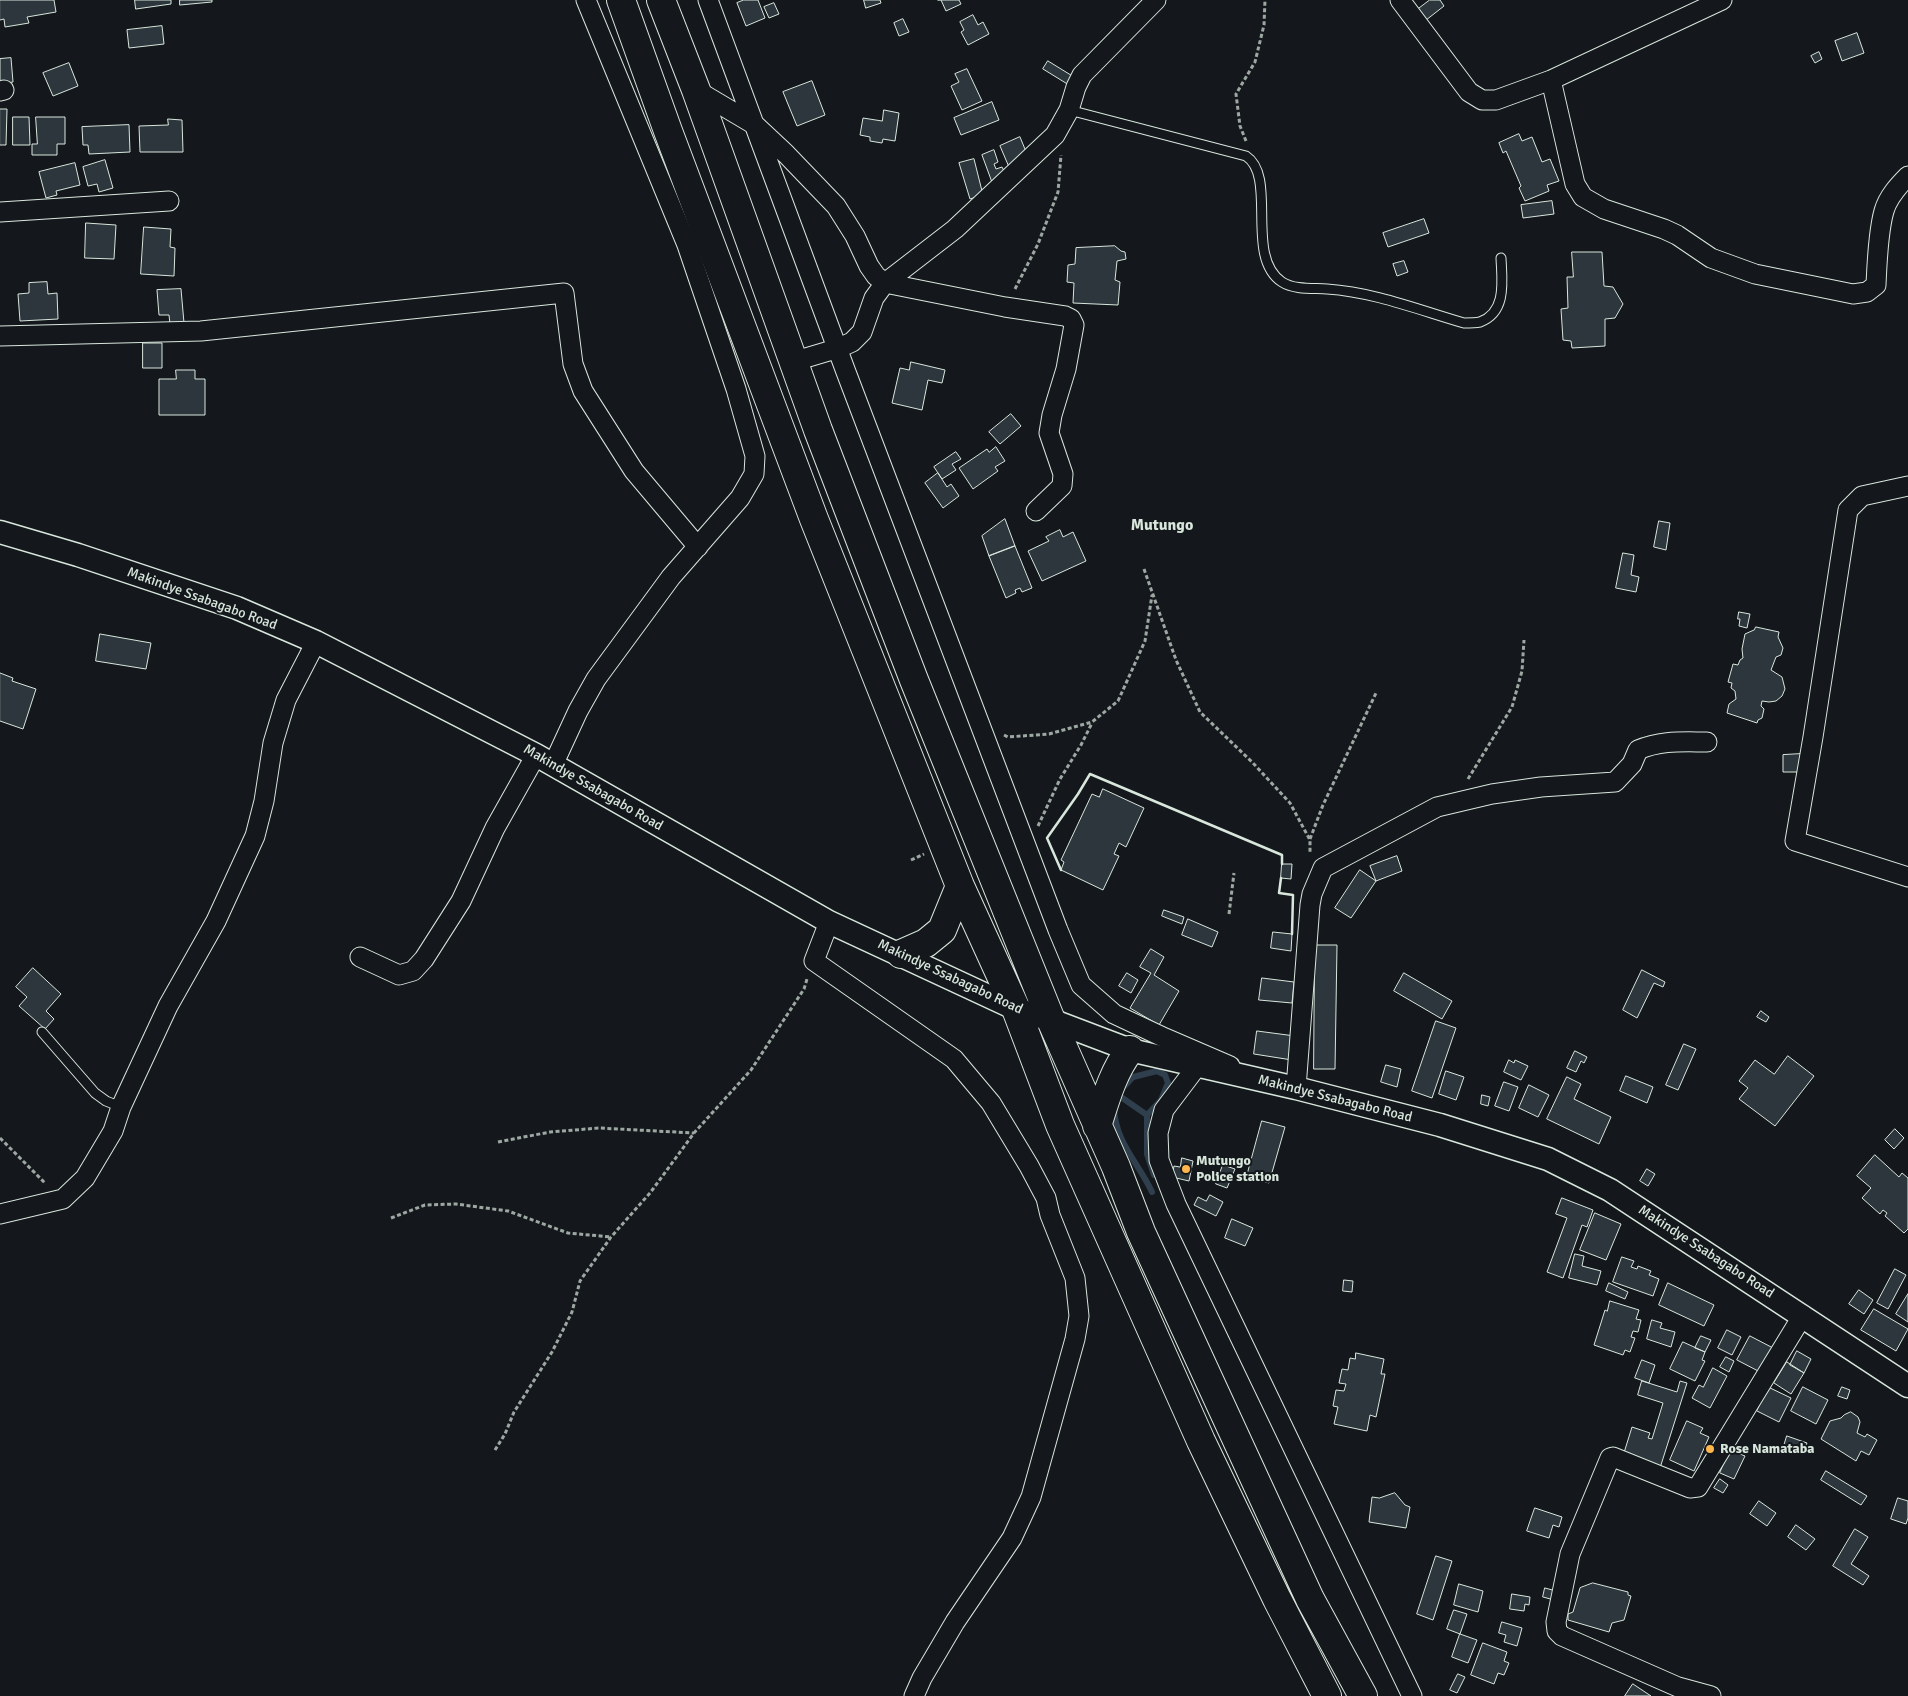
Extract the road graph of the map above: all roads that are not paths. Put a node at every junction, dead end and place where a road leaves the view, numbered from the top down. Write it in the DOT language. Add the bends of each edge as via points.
graph roads {
  1 [pos="586,0"];
  2 [pos="621,0"];
  3 [pos="661,0"];
  4 [pos="708,0"];
  5 [pos="1156,0"];
  6 [pos="1400,0"];
  7 [pos="1722,0"];
  8 [pos="1551,80"];
  9 [pos="696,90"];
  10 [pos="1069,110"];
  11 [pos="755,125"];
  12 [pos="1908,176"];
  13 [pos="169,201"];
  14 [pos="0,212"];
  15 [pos="1501,258"];
  16 [pos="885,283"];
  17 [pos="0,336"];
  18 [pos="839,348"];
  19 [pos="792,362"];
  20 [pos="1908,486"];
  21 [pos="1036,511"];
  22 [pos="0,532"];
  23 [pos="698,547"];
  24 [pos="316,642"];
  25 [pos="1707,742"];
  26 [pos="545,760"];
  27 [pos="1908,877"];
  28 [pos="960,886"];
  29 [pos="829,922"];
  30 [pos="900,954"];
  31 [pos="360,957"];
  32 [pos="1016,1009"];
  33 [pos="1051,1020"];
  34 [pos="42,1032"];
  35 [pos="1130,1050"];
  36 [pos="1198,1066"];
  37 [pos="1266,1081"];
  38 [pos="1296,1088"];
  39 [pos="121,1107"];
  40 [pos="1097,1126"];
  41 [pos="0,1214"];
  42 [pos="1803,1315"];
  43 [pos="1908,1386"];
  44 [pos="914,1696"];
  45 [pos="1327,1696"];
  46 [pos="1363,1696"];
  47 [pos="1412,1696"];
  48 [pos="1711,1696"];
  1 -- 23 [label="street" via="687,245 755,456 754,474 740,498"];
  2 -- 28 [label="highway" via="814,519"];
  3 -- 9 [label="highway"];
  4 -- 11 [label="street"];
  5 -- 10 [label="street" via="1082,75"];
  6 -- 8 [label="street" via="1469,92 1482,100 1496,100"];
  7 -- 8 [label="street"];
  8 -- 12 [label="street" via="1575,184 1583,197 1604,209 1664,229 1711,258 1755,274 1853,294 1867,292 1876,285 1884,211 1895,190"];
  9 -- 11 [label="street"];
  9 -- 19 [label="highway"];
  10 -- 15 [label="lane" via="1170,135 1252,160 1260,184 1263,250 1270,269 1282,283 1353,291 1464,324 1480,322 1495,311 1502,295"];
  10 -- 16 [label="street" via="1055,135 955,229"];
  11 -- 16 [label="street" via="836,206 869,266"];
  11 -- 18 [label="street"];
  13 -- 14 [label="street"];
  16 -- 18 [label="street" via="874,298 862,332"];
  16 -- 21 [label="street" via="1071,319 1074,325 1066,369 1049,433 1063,474 1062,486"];
  17 -- 23 [label="street" via="201,331 564,293 573,364 583,391 634,471"];
  18 -- 19 [label="street"];
  18 -- 37 [label="street" via="1081,985 1114,1014"];
  19 -- 33 [label="highway" via="914,680"];
  20 -- 27 [label="street" via="1862,496 1848,510 1795,841"];
  22 -- 24 [label="street, Makindye Ssabagabo Road" via="237,608"];
  23 -- 26 [label="street" via="671,577 596,679"];
  24 -- 26 [label="street, Makindye Ssabagabo Road"];
  24 -- 39 [label="street" via="286,700 273,743 255,836 216,921 168,1006"];
  25 -- 38 [label="street" via="1666,742 1638,750 1632,764 1614,782 1541,787 1437,807 1323,868 1310,905"];
  26 -- 29 [label="street, Makindye Ssabagabo Road"];
  26 -- 31 [label="street" via="495,828 461,901 424,959 413,970 399,975"];
  28 -- 30 [label="highway" via="942,930 926,943"];
  28 -- 32 [label="highway"];
  29 -- 30 [label="street, Makindye Ssabagabo Road"];
  29 -- 44 [label="street" via="814,961 954,1059 992,1103 1046,1198 1075,1278 1079,1316 1076,1339 1031,1497 1012,1538 955,1622"];
  30 -- 32 [label="street, Makindye Ssabagabo Road"];
  32 -- 33 [label="street, Makindye Ssabagabo Road"];
  32 -- 45 [label="highway" via="1060,1125 1201,1441"];
  33 -- 35 [label="street, Makindye Ssabagabo Road"];
  33 -- 40 [label="highway"];
  34 -- 39 [label="lane" via="96,1093"];
  35 -- 36 [label="street, Makindye Ssabagabo Road"];
  35 -- 40 [label="highway" via="1122,1059"];
  36 -- 37 [label="street, Makindye Ssabagabo Road"];
  36 -- 47 [label="street" via="1164,1110 1158,1133 1159,1160 1181,1213"];
  37 -- 38 [label="street, Makindye Ssabagabo Road"];
  38 -- 42 [label="street, Makindye Ssabagabo Road" via="1548,1158 1610,1190"];
  39 -- 41 [label="street" via="112,1131 85,1178 63,1199"];
  40 -- 46 [label="highway" via="1141,1232 1310,1599"];
  42 -- 43 [label="street, Makindye Ssabagabo Road"];
  42 -- 48 [label="street" via="1698,1487 1690,1488 1610,1458 1570,1554 1556,1622 1562,1636 1678,1687"];
}
